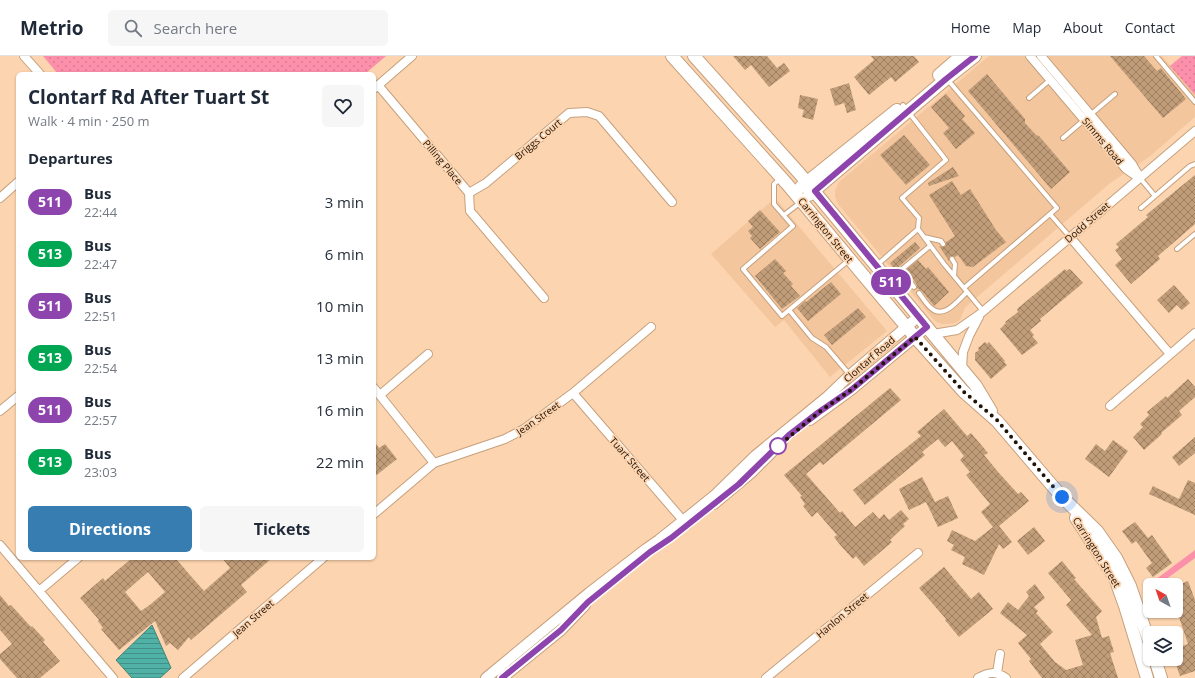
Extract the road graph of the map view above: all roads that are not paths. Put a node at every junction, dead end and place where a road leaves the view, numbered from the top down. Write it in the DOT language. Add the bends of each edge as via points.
graph roads {
  1 [pos="24,56"];
  2 [pos="412,56"];
  3 [pos="672,56"];
  4 [pos="694,56"];
  5 [pos="961,56"];
  6 [pos="975,56"];
  7 [pos="1030,56"];
  8 [pos="1041,56"];
  9 [pos="1156,56"];
  10 [pos="38,72"];
  11 [pos="944,76"];
  12 [pos="1053,77"];
  13 [pos="376,87"];
  14 [pos="1115,94"];
  15 [pos="1029,98"];
  16 [pos="1195,102"];
  17 [pos="906,108"];
  18 [pos="1088,117"];
  19 [pos="1195,131"];
  20 [pos="1063,138"];
  21 [pos="1195,164"];
  22 [pos="782,178"];
  23 [pos="1139,178"];
  24 [pos="16,184"];
  25 [pos="811,186"];
  26 [pos="469,193"];
  27 [pos="1155,196"];
  28 [pos="798,197"];
  29 [pos="0,198"];
  30 [pos="672,202"];
  31 [pos="1141,208"];
  32 [pos="1050,214"];
  33 [pos="784,215"];
  34 [pos="918,229"];
  35 [pos="1195,234"];
  36 [pos="924,237"];
  37 [pos="1070,237"];
  38 [pos="943,244"];
  39 [pos="930,246"];
  40 [pos="1177,249"];
  41 [pos="952,259"];
  42 [pos="850,260"];
  43 [pos="877,265"];
  44 [pos="954,276"];
  45 [pos="914,287"];
  46 [pos="966,290"];
  47 [pos="919,293"];
  48 [pos="544,298"];
  49 [pos="789,310"];
  50 [pos="982,313"];
  51 [pos="919,316"];
  52 [pos="651,327"];
  53 [pos="906,327"];
  54 [pos="930,330"];
  55 [pos="1195,333"];
  56 [pos="915,337"];
  57 [pos="428,354"];
  58 [pos="1170,354"];
  59 [pos="962,368"];
  60 [pos="850,375"];
  61 [pos="376,390"];
  62 [pos="572,393"];
  63 [pos="380,395"];
  64 [pos="16,398"];
  65 [pos="1110,406"];
  66 [pos="0,412"];
  67 [pos="997,420"];
  68 [pos="434,463"];
  69 [pos="1062,497"];
  70 [pos="376,512"];
  71 [pos="685,523"];
  72 [pos="0,545"];
  73 [pos="918,553"];
  74 [pos="76,560"];
  75 [pos="321,560"];
  76 [pos="39,591"];
  77 [pos="1144,626"];
  78 [pos="1000,654"];
  79 [pos="1157,666"];
  80 [pos="997,673"];
  81 [pos="113,678"];
  82 [pos="183,678"];
  83 [pos="486,678"];
  84 [pos="502,678"];
  85 [pos="766,678"];
  86 [pos="978,678"];
  87 [pos="1006,678"];
  88 [pos="1148,678"];
  89 [pos="1161,678"];
  1 -- 10 [label="street"];
  2 -- 13 [label="street"];
  3 -- 22 [label="main road, Carrington Street"];
  4 -- 25 [label="main road, Carrington Street"];
  5 -- 11 [label="main road"];
  6 -- 11 [label="main road"];
  7 -- 12 [label="street, Simms Road"];
  8 -- 12 [label="street, Simms Road"];
  9 -- 16 [label="lane"];
  11 -- 17 [label="main road"];
  11 -- 32 [label="lane" via="1057,208"];
  12 -- 15 [label="lane"];
  12 -- 18 [label="street, Simms Road"];
  13 -- 26 [label="street, Pilling Place"];
  14 -- 18 [label="lane"];
  17 -- 25 [label="main road"];
  17 -- 34 [label="lane" via="946,160 902,198 919,218"];
  18 -- 20 [label="lane"];
  18 -- 23 [label="street, Simms Road" via="1132,164"];
  19 -- 23 [label="street, Dodd Street"];
  21 -- 27 [label="lane"];
  22 -- 28 [label="main road, Carrington Street"];
  22 -- 33 [label="lane" via="774,184 774,204"];
  23 -- 27 [label="lane"];
  23 -- 37 [label="street, Dodd Street"];
  24 -- 29 [label="street"];
  25 -- 28 [label="main road"];
  25 -- 43 [label="main road, Carrington Street"];
  26 -- 30 [label="street, Briggs Court" via="486,183 569,113 587,112 599,116"];
  26 -- 48 [label="street, Pilling Place" via="470,211"];
  27 -- 31 [label="lane"];
  28 -- 33 [label="lane"];
  28 -- 42 [label="main road, Carrington Street"];
  32 -- 37 [label="lane"];
  32 -- 46 [label="lane"];
  33 -- 49 [label="lane" via="793,226 743,269 782,316"];
  34 -- 36 [label="lane"];
  34 -- 43 [label="lane"];
  35 -- 40 [label="lane"];
  36 -- 38 [label="lane"];
  36 -- 39 [label="lane"];
  37 -- 50 [label="street, Dodd Street"];
  37 -- 58 [label="street"];
  39 -- 44 [label="lane"];
  39 -- 45 [label="lane" via="901,270"];
  41 -- 44 [label="lane" via="955,264"];
  42 -- 49 [label="lane"];
  42 -- 53 [label="main road, Carrington Street"];
  43 -- 51 [label="main road, Carrington Street"];
  44 -- 46 [label="lane"];
  46 -- 47 [label="lane" via="948,309 940,312 931,308"];
  46 -- 50 [label="lane"];
  49 -- 60 [label="lane" via="812,338 826,347"];
  50 -- 54 [label="street, Dodd Street" via="957,330"];
  50 -- 59 [label="street, Dodd Street" via="963,352"];
  51 -- 53 [label="street, Clontarf Road"];
  51 -- 54 [label="main road, Carrington Street"];
  52 -- 62 [label="street, Jean Street"];
  53 -- 56 [label="main road, Carrington Street"];
  53 -- 60 [label="street, Clontarf Road"];
  54 -- 56 [label="street, Clontarf Road"];
  54 -- 59 [label="main road, Carrington Street"];
  55 -- 58 [label="street"];
  56 -- 67 [label="main road, Carrington Street" via="964,392"];
  56 -- 71 [label="street, Clontarf Road" via="851,390 789,435 745,479"];
  57 -- 63 [label="street"];
  58 -- 65 [label="street"];
  59 -- 67 [label="main road, Carrington Street"];
  60 -- 71 [label="street, Clontarf Road" via="755,456"];
  61 -- 63 [label="street"];
  62 -- 68 [label="street, Jean Street" via="515,435"];
  62 -- 71 [label="street, Tuart Street"];
  63 -- 68 [label="street"];
  64 -- 66 [label="street"];
  67 -- 69 [label="main road, Carrington Street"];
  68 -- 70 [label="street, Jean Street"];
  69 -- 77 [label="main road, Carrington Street" via="1097,531 1116,558 1130,586"];
  69 -- 88 [label="main road, Carrington Street" via="1115,578"];
  71 -- 83 [label="street, Clontarf Road" via="594,589"];
  71 -- 84 [label="street, Clontarf Road" via="588,602 561,630"];
  72 -- 76 [label="street"];
  73 -- 85 [label="street, Hanlon Street"];
  74 -- 76 [label="street"];
  75 -- 82 [label="street, Jean Street"];
  76 -- 81 [label="street"];
  78 -- 80 [label="street"];
  79 -- 89 [label="main road"];
  80 -- 86 [label="street"];
  80 -- 87 [label="street"];
}
